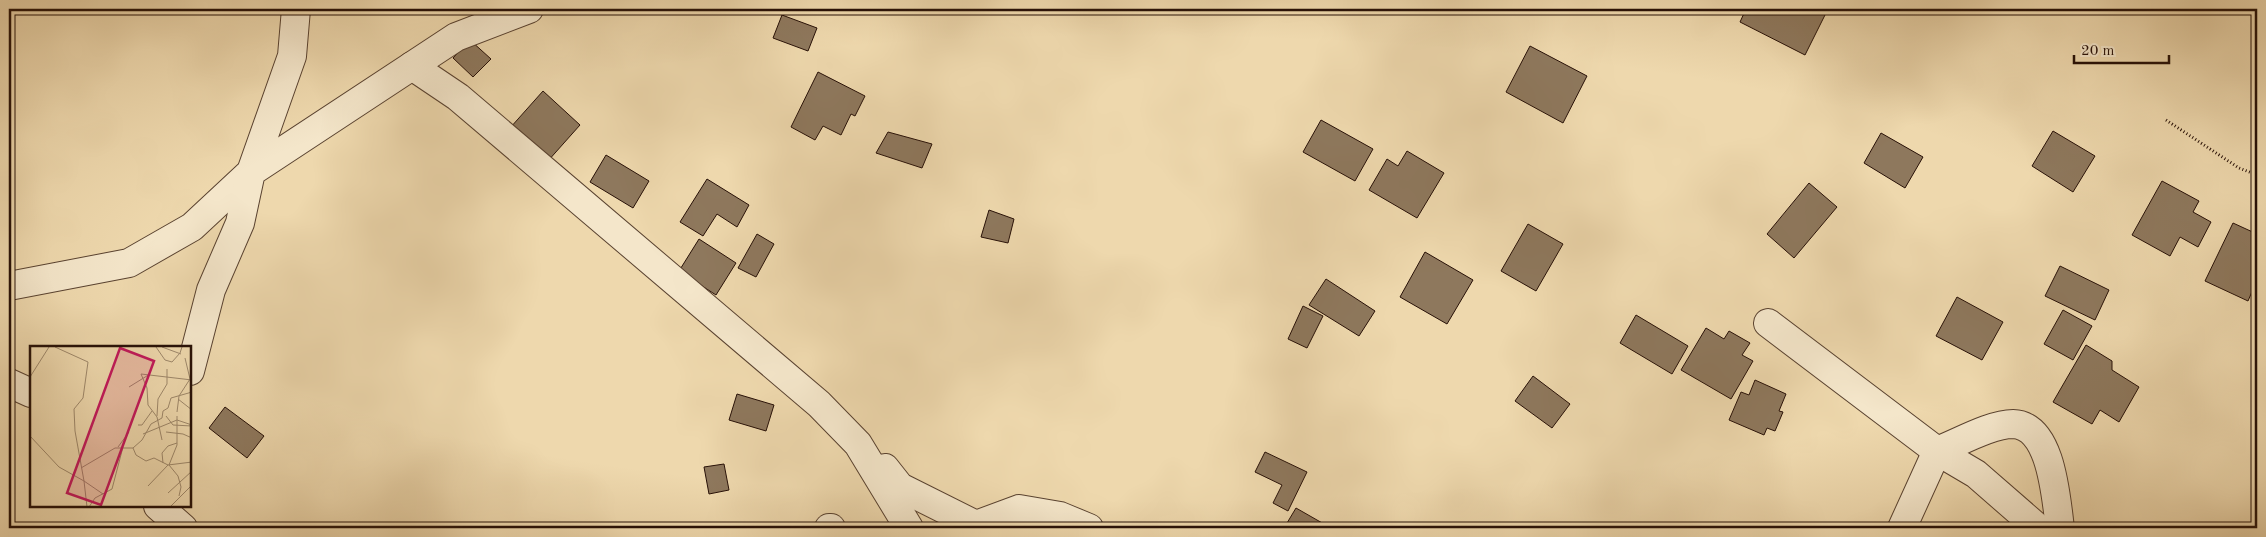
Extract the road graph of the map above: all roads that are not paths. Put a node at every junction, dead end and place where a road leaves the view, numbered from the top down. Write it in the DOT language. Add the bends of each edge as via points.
graph roads {
  1 [pos="296,9"];
  2 [pos="529,9"];
  3 [pos="412,66"];
  4 [pos="251,172"];
  5 [pos="9,286"];
  6 [pos="1768,323"];
  7 [pos="191,367"];
  8 [pos="9,383"];
  9 [pos="30,393"];
  10 [pos="858,444"];
  11 [pos="1937,452"];
  12 [pos="159,507"];
  13 [pos="183,528"];
  14 [pos="909,528"];
  15 [pos="1088,528"];
  16 [pos="1902,528"];
  17 [pos="2038,528"];
  18 [pos="2060,528"];
  1 -- 4 [label="street" via="292,56"];
  2 -- 3 [label="street" via="456,37"];
  3 -- 4 [label="street"];
  3 -- 10 [label="street" via="458,98 819,404"];
  4 -- 5 [label="street" via="192,228 129,264"];
  4 -- 7 [label="street" via="240,222 211,290"];
  6 -- 11 [label="street"];
  8 -- 9 [label="street"];
  10 -- 14 [label="street"];
  10 -- 15 [label="street" via="876,457 900,487 976,526 1019,509 1060,516"];
  11 -- 16 [label="street"];
  11 -- 17 [label="street" via="1976,474"];
  11 -- 18 [label="street" via="2000,426 2023,426 2032,431 2043,445"];
  12 -- 13 [label="street"];
}
